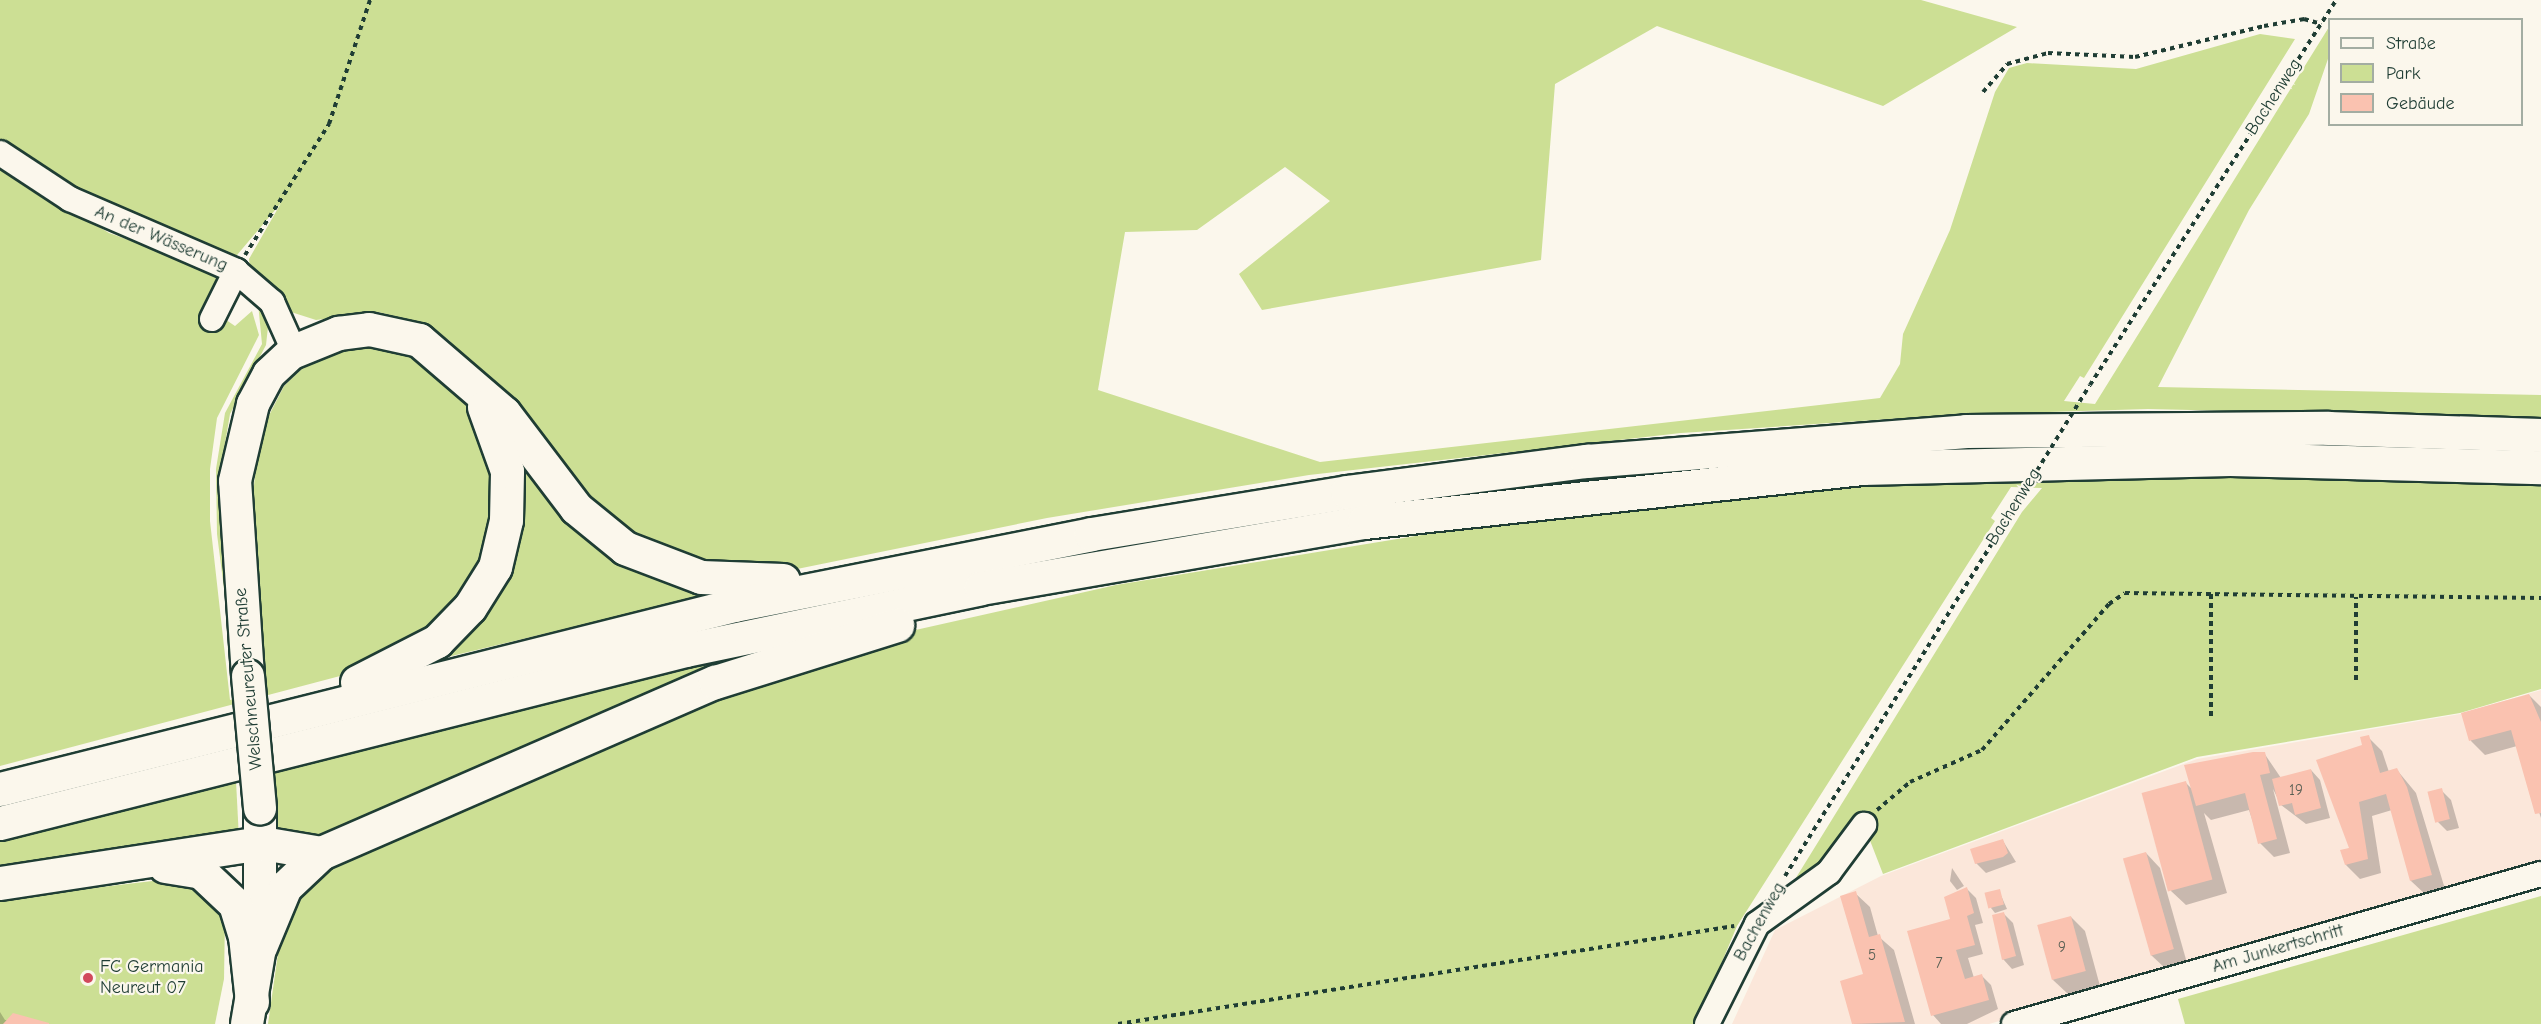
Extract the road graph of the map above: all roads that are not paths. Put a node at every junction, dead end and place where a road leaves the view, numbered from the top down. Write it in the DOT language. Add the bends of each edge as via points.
graph roads {
  1 [pos="0,153"];
  2 [pos="236,271"];
  3 [pos="212,319"];
  4 [pos="294,351"];
  5 [pos="474,386"];
  6 [pos="2541,435"];
  7 [pos="2541,467"];
  8 [pos="837,584"];
  9 [pos="981,588"];
  10 [pos="304,712"];
  11 [pos="0,789"];
  12 [pos="0,823"];
  13 [pos="1864,825"];
  14 [pos="262,843"];
  15 [pos="321,853"];
  16 [pos="140,864"];
  17 [pos="2541,874"];
  18 [pos="0,883"];
  19 [pos="260,947"];
  20 [pos="250,1013"];
  21 [pos="2023,1023"];
  22 [pos="1707,1024"];
  1 -- 2 [label="street, An der Wässerung" via="89,208"];
  2 -- 3 [label="street"];
  2 -- 4 [label="street, An der Wässerung" via="272,302"];
  4 -- 5 [label="highway" via="338,333 388,331 439,352"];
  4 -- 14 [label="main road, Welschneureuter Straße, bridge" via="269,374 253,404 235,481"];
  5 -- 8 [label="highway" via="504,413 576,508 625,548 701,577"];
  5 -- 10 [label="highway" via="502,447 508,489 503,545 484,588 436,640 395,666 334,689"];
  6 -- 8 [label="highway" via="2117,428 1811,440 1587,461 1347,492 1091,534"];
  7 -- 9 [label="highway" via="2218,459 1862,468 1432,512"];
  8 -- 10 [label="highway"];
  9 -- 12 [label="highway" via="550,682"];
  9 -- 15 [label="highway" via="910,621 715,682 600,728"];
  10 -- 11 [label="highway"];
  13 -- 22 [label="street, Bachenweg" via="1829,872 1757,924"];
  14 -- 15 [label="highway"];
  14 -- 16 [label="highway"];
  14 -- 19 [label="main road, Welschneureuter Straße"];
  15 -- 19 [label="highway" via="285,887"];
  16 -- 18 [label="highway"];
  16 -- 20 [label="highway" via="188,868 224,890 242,920"];
  17 -- 21 [label="street, Am Junkertschritt"];
  19 -- 20 [label="main road, Welschneureuter Straße"];
}
